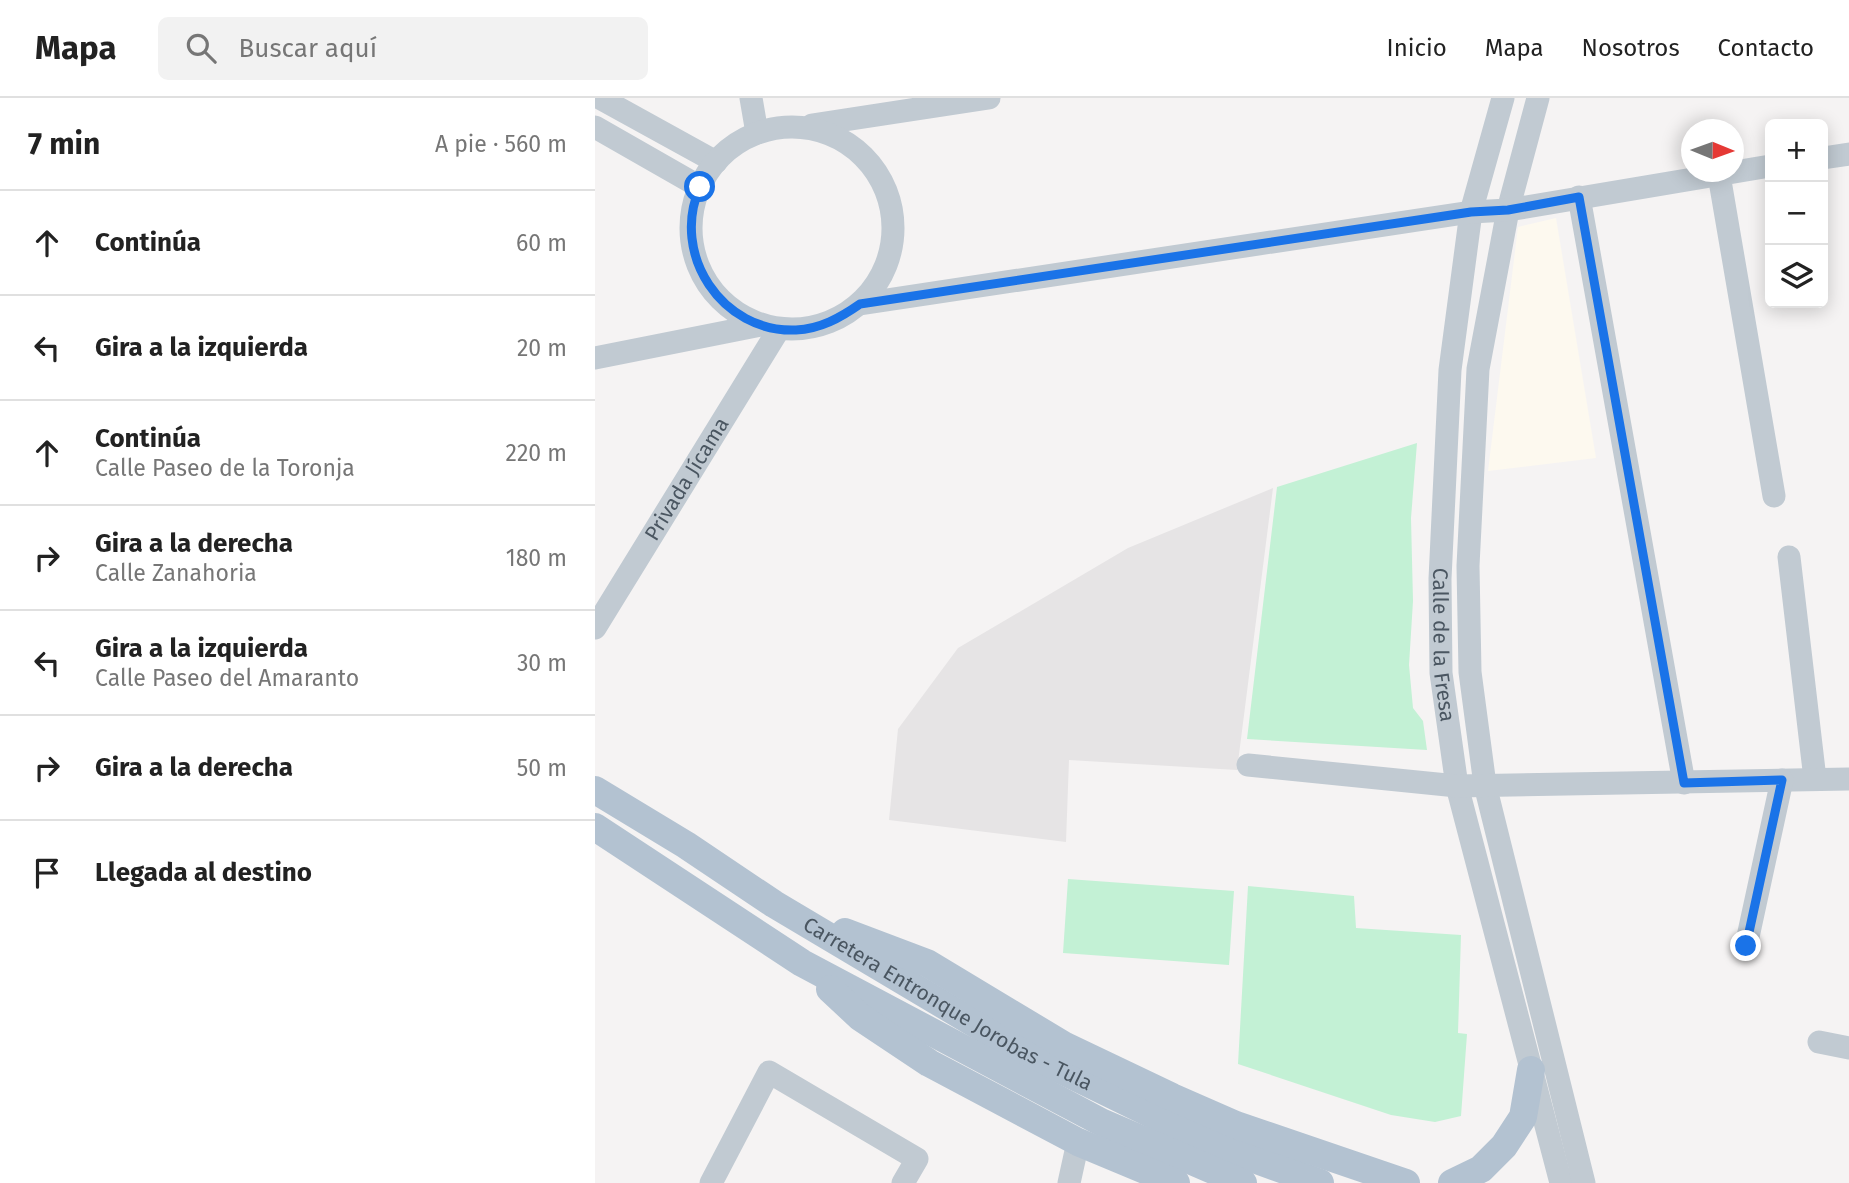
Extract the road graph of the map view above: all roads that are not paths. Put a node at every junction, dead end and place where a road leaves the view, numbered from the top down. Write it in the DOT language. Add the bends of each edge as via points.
graph roads {
  1 [pos="600,98"];
  2 [pos="751,98"];
  3 [pos="989,98"];
  4 [pos="1503,98"];
  5 [pos="1538,98"];
  6 [pos="919,104"];
  7 [pos="595,127"];
  8 [pos="801,127"];
  9 [pos="757,133"];
  10 [pos="1849,154"];
  11 [pos="1828,157"];
  12 [pos="716,162"];
  13 [pos="1765,167"];
  14 [pos="1744,171"];
  15 [pos="1681,181"];
  16 [pos="1720,182"];
  17 [pos="700,187"];
  18 [pos="1579,197"];
  19 [pos="1508,210"];
  20 [pos="1471,212"];
  21 [pos="860,304"];
  22 [pos="770,327"];
  23 [pos="595,358"];
  24 [pos="1774,496"];
  25 [pos="1789,557"];
  26 [pos="595,628"];
  27 [pos="1248,765"];
  28 [pos="1815,779"];
  29 [pos="1849,779"];
  30 [pos="1782,780"];
  31 [pos="1684,783"];
  32 [pos="1485,785"];
  33 [pos="1457,786"];
  34 [pos="595,790"];
  35 [pos="595,827"];
  36 [pos="774,905"];
  37 [pos="1746,946"];
  38 [pos="802,963"];
  39 [pos="1819,1042"];
  40 [pos="1849,1048"];
  41 [pos="1531,1070"];
  42 [pos="1078,1142"];
  43 [pos="711,1183"];
  44 [pos="903,1183"];
  45 [pos="1069,1183"];
  46 [pos="1176,1183"];
  47 [pos="1243,1183"];
  48 [pos="1321,1183"];
  49 [pos="1406,1183"];
  50 [pos="1452,1183"];
  51 [pos="1561,1183"];
  52 [pos="1584,1183"];
  1 -- 12 [label="street"];
  2 -- 9 [label="street"];
  3 -- 6 [label="street"];
  4 -- 20 [label="street, Calle de la Fresa"];
  5 -- 19 [label="street, Calle de la Fresa"];
  6 -- 8 [label="street"];
  7 -- 17 [label="street"];
  8 -- 9 [label="street"];
  8 -- 21 [label="street" via="828,133 851,146 876,172 891,205 893,242 888,259 882,276"];
  9 -- 12 [label="street"];
  10 -- 11 [label="street"];
  12 -- 17 [label="street"];
  13 -- 14 [label="street"];
  15 -- 18 [label="street"];
  16 -- 24 [label="street"];
  17 -- 22 [label="street" via="691,216 691,236 702,275 726,306"];
  18 -- 19 [label="street"];
  18 -- 31 [label="street"];
  19 -- 20 [label="street"];
  19 -- 32 [label="street, Calle de la Fresa" via="1478,369 1468,566 1470,672"];
  20 -- 21 [label="street"];
  20 -- 33 [label="street, Calle de la Fresa" via="1450,370 1440,579 1441,673"];
  21 -- 22 [label="street" via="813,328"];
  22 -- 23 [label="street"];
  22 -- 26 [label="street, Privada Jícama"];
  25 -- 28 [label="street"];
  27 -- 33 [label="street"];
  28 -- 29 [label="street"];
  28 -- 30 [label="street"];
  30 -- 31 [label="street"];
  30 -- 37 [label="street"];
  31 -- 32 [label="street"];
  32 -- 33 [label="street"];
  32 -- 52 [label="street, Calle de la Fresa"];
  33 -- 41 [label="street, Calle de la Fresa"];
  34 -- 36 [label="main road, Carretera Entronque Jorobas - Tula"];
  35 -- 38 [label="main road, Carretera Entronque Jorobas - Tula"];
  36 -- 48 [label="main road, Carretera Entronque Jorobas - Tula" via="1016,1048 1213,1144"];
  36 -- 49 [label="main road" via="927,963 1065,1046 1236,1125"];
  38 -- 42 [label="main road" via="860,1017 929,1063"];
  38 -- 47 [label="main road, Carretera Entronque Jorobas - Tula" via="1101,1122"];
  39 -- 40 [label="street"];
  41 -- 50 [label="main road" via="1523,1117 1504,1146 1481,1169"];
  41 -- 51 [label="street, Calle de la Fresa"];
  42 -- 45 [label="street"];
  42 -- 46 [label="main road"];
  43 -- 44 [label="street" via="769,1072 917,1159"];
}
